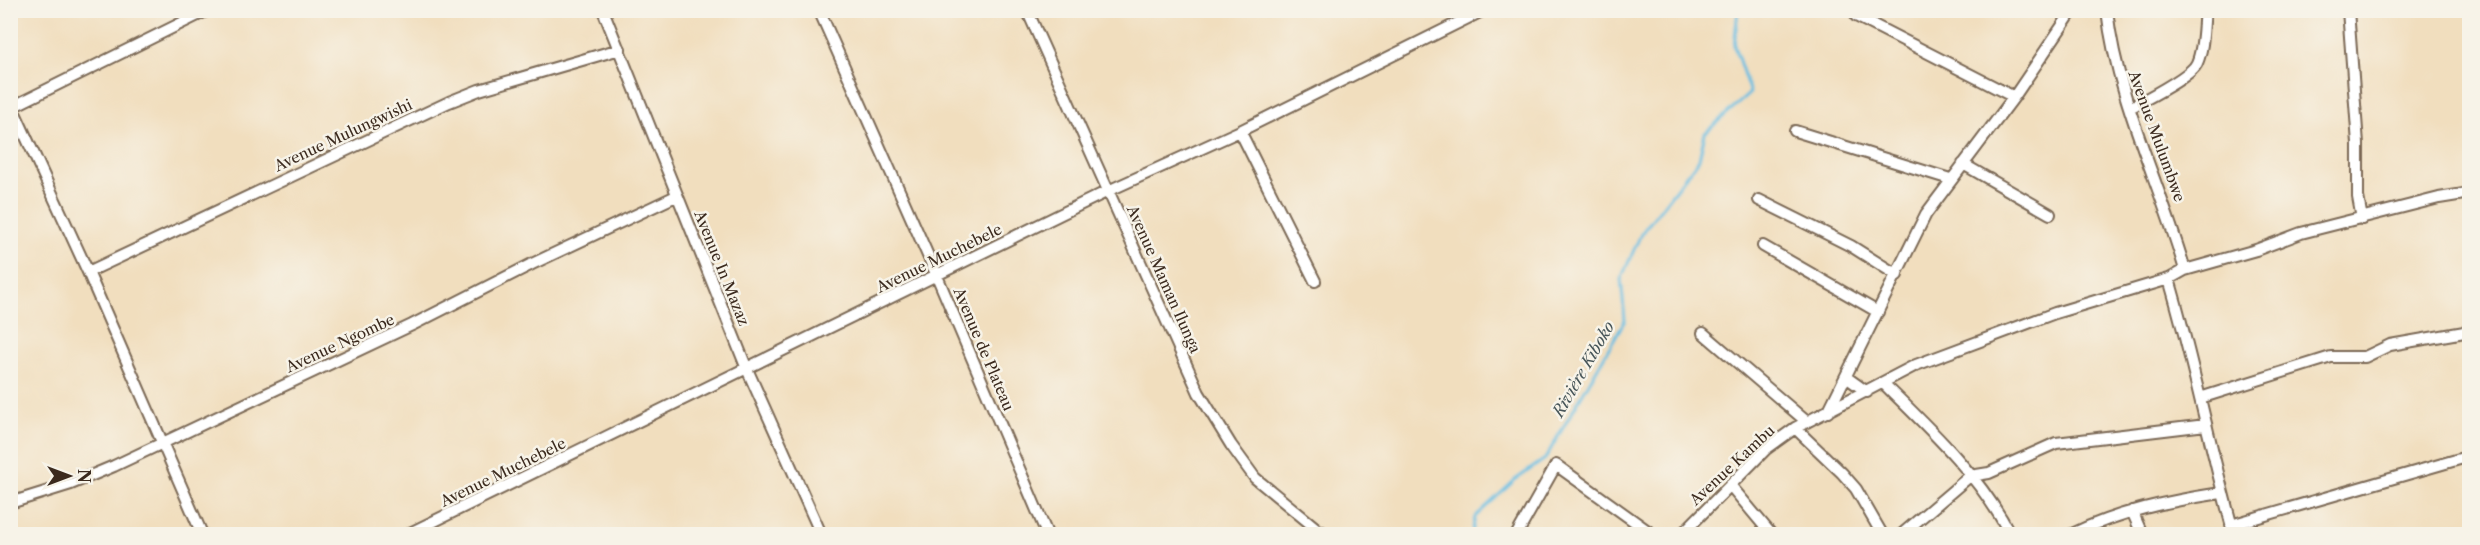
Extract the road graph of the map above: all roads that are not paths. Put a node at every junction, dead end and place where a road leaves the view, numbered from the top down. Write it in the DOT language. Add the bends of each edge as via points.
graph roads {
  1 [pos="208,10"];
  2 [pos="603,10"];
  3 [pos="819,10"];
  4 [pos="1484,10"];
  5 [pos="1859,10"];
  6 [pos="2073,10"];
  7 [pos="2107,10"];
  8 [pos="2205,10"];
  9 [pos="2348,10"];
  10 [pos="1030,12"];
  11 [pos="2469,29"];
  12 [pos="2469,48"];
  13 [pos="620,50"];
  14 [pos="2014,97"];
  15 [pos="11,105"];
  16 [pos="2130,108"];
  17 [pos="1240,131"];
  18 [pos="1795,131"];
  19 [pos="1963,164"];
  20 [pos="1950,179"];
  21 [pos="1108,191"];
  22 [pos="2469,193"];
  23 [pos="676,196"];
  24 [pos="1759,200"];
  25 [pos="2050,214"];
  26 [pos="2362,219"];
  27 [pos="1763,246"];
  28 [pos="2185,270"];
  29 [pos="88,272"];
  30 [pos="1897,275"];
  31 [pos="937,276"];
  32 [pos="2169,279"];
  33 [pos="1315,281"];
  34 [pos="1878,312"];
  35 [pos="2469,331"];
  36 [pos="1702,333"];
  37 [pos="747,369"];
  38 [pos="1846,377"];
  39 [pos="1884,384"];
  40 [pos="1867,392"];
  41 [pos="2200,398"];
  42 [pos="1828,412"];
  43 [pos="1807,422"];
  44 [pos="2206,425"];
  45 [pos="1795,428"];
  46 [pos="163,442"];
  47 [pos="2469,456"];
  48 [pos="1970,476"];
  49 [pos="1730,485"];
  50 [pos="2222,493"];
  51 [pos="10,503"];
  52 [pos="2132,511"];
  53 [pos="2232,530"];
  54 [pos="1318,533"];
  55 [pos="202,534"];
  56 [pos="408,534"];
  57 [pos="821,534"];
  58 [pos="1047,534"];
  59 [pos="1517,534"];
  60 [pos="1652,534"];
  61 [pos="1682,534"];
  62 [pos="1771,534"];
  63 [pos="1882,534"];
  64 [pos="1902,534"];
  65 [pos="2010,534"];
  66 [pos="2072,534"];
  67 [pos="2142,534"];
  1 -- 15 [label="street"];
  2 -- 13 [label="street, Avenue In Mazaz"];
  3 -- 31 [label="street, Avenue de Plateau"];
  4 -- 17 [label="street, Avenue Muchebele"];
  5 -- 14 [label="street" via="1856,16"];
  6 -- 14 [label="street"];
  7 -- 16 [label="street, Avenue Mulumbwe" via="2118,73"];
  8 -- 16 [label="street" via="2196,65"];
  9 -- 26 [label="street"];
  10 -- 21 [label="street, Avenue Maman Ilunga"];
  11 -- 12 [label="street"];
  13 -- 23 [label="street, Avenue In Mazaz"];
  13 -- 29 [label="street, Avenue Mulungwishi" via="478,90 449,102"];
  14 -- 19 [label="street"];
  15 -- 29 [label="street"];
  16 -- 28 [label="street, Avenue Mulumbwe"];
  17 -- 21 [label="street, Avenue Muchebele"];
  17 -- 33 [label="street"];
  18 -- 20 [label="street"];
  19 -- 20 [label="street"];
  19 -- 25 [label="street"];
  20 -- 30 [label="street" via="1926,214"];
  21 -- 31 [label="street, Avenue Muchebele"];
  21 -- 54 [label="street, Avenue Maman Ilunga" via="1206,407 1255,478"];
  22 -- 26 [label="street, Avenue Kambu"];
  23 -- 37 [label="street, Avenue In Mazaz"];
  23 -- 46 [label="street, Avenue Ngombe" via="531,264 412,326"];
  24 -- 30 [label="street" via="1851,246"];
  26 -- 28 [label="street, Avenue Kambu" via="2301,233"];
  27 -- 34 [label="street"];
  28 -- 32 [label="street, Avenue Kambu"];
  29 -- 46 [label="street"];
  30 -- 34 [label="street"];
  31 -- 37 [label="street, Avenue Muchebele"];
  31 -- 58 [label="street, Avenue de Plateau"];
  32 -- 39 [label="street, Avenue Kambu" via="1995,334 1916,365"];
  32 -- 41 [label="street"];
  34 -- 38 [label="street"];
  35 -- 41 [label="street" via="2390,345 2366,357 2331,357"];
  36 -- 43 [label="street"];
  37 -- 56 [label="street, Avenue Muchebele"];
  37 -- 57 [label="street, Avenue In Mazaz"];
  38 -- 40 [label="street"];
  38 -- 42 [label="street"];
  39 -- 40 [label="street, Avenue Kambu"];
  39 -- 48 [label="street"];
  40 -- 42 [label="street, Avenue Kambu"];
  41 -- 44 [label="street"];
  42 -- 43 [label="street, Avenue Kambu"];
  43 -- 45 [label="street, Avenue Kambu"];
  44 -- 48 [label="street" via="2056,443 1989,473"];
  44 -- 50 [label="street"];
  45 -- 49 [label="street, Avenue Kambu" via="1766,449"];
  45 -- 63 [label="street" via="1849,481"];
  46 -- 51 [label="street, Avenue Ngombe" via="71,484"];
  46 -- 55 [label="street"];
  47 -- 53 [label="street"];
  48 -- 64 [label="street"];
  48 -- 65 [label="street"];
  49 -- 61 [label="street, Avenue Kambu"];
  49 -- 62 [label="street"];
  50 -- 52 [label="street"];
  50 -- 53 [label="street"];
  52 -- 66 [label="street"];
  52 -- 67 [label="street"];
  59 -- 60 [label="street" via="1556,465"];
}
